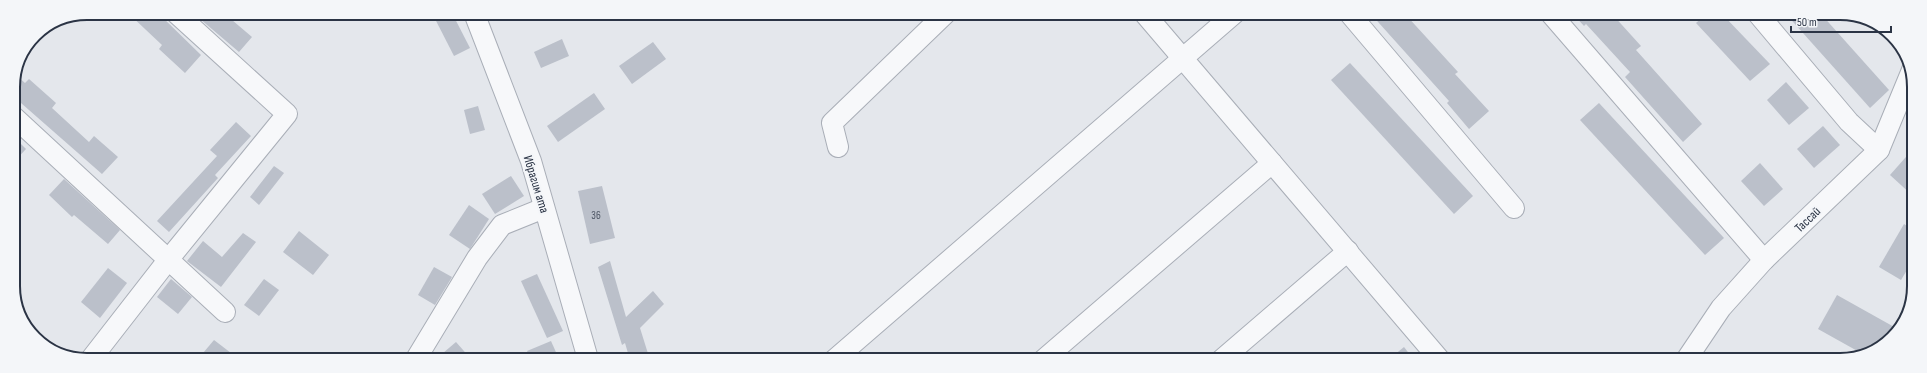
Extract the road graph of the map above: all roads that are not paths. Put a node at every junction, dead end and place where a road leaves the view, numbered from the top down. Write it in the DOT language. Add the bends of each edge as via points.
graph roads {
  1 [pos="184,20"];
  2 [pos="477,20"];
  3 [pos="939,20"];
  4 [pos="1150,20"];
  5 [pos="1227,20"];
  6 [pos="1354,20"];
  7 [pos="1557,20"];
  8 [pos="1763,20"];
  9 [pos="1183,59"];
  10 [pos="1907,83"];
  11 [pos="20,123"];
  12 [pos="838,147"];
  13 [pos="1879,150"];
  14 [pos="1272,163"];
  15 [pos="544,208"];
  16 [pos="1514,208"];
  17 [pos="1348,251"];
  18 [pos="168,260"];
  19 [pos="1764,260"];
  20 [pos="225,312"];
  21 [pos="96,353"];
  22 [pos="420,353"];
  23 [pos="586,353"];
  24 [pos="842,353"];
  25 [pos="1051,353"];
  26 [pos="1229,353"];
  27 [pos="1434,353"];
  28 [pos="1688,353"];
  1 -- 18 [label="street" via="287,114"];
  2 -- 15 [label="street, Ибрагим ата" via="531,161"];
  3 -- 12 [label="street" via="832,123"];
  4 -- 9 [label="street"];
  5 -- 9 [label="street"];
  6 -- 16 [label="street"];
  7 -- 19 [label="street"];
  8 -- 13 [label="street" via="1849,122"];
  9 -- 14 [label="street"];
  9 -- 24 [label="street"];
  10 -- 13 [label="street, Тассай"];
  11 -- 18 [label="street"];
  13 -- 19 [label="street, Тассай"];
  14 -- 17 [label="street"];
  14 -- 25 [label="street"];
  15 -- 22 [label="street" via="502,225 477,258"];
  15 -- 23 [label="street, Ибрагим ата"];
  17 -- 26 [label="street"];
  17 -- 27 [label="street"];
  18 -- 20 [label="street"];
  18 -- 21 [label="street"];
  19 -- 28 [label="street, Тассай" via="1721,308"];
}
